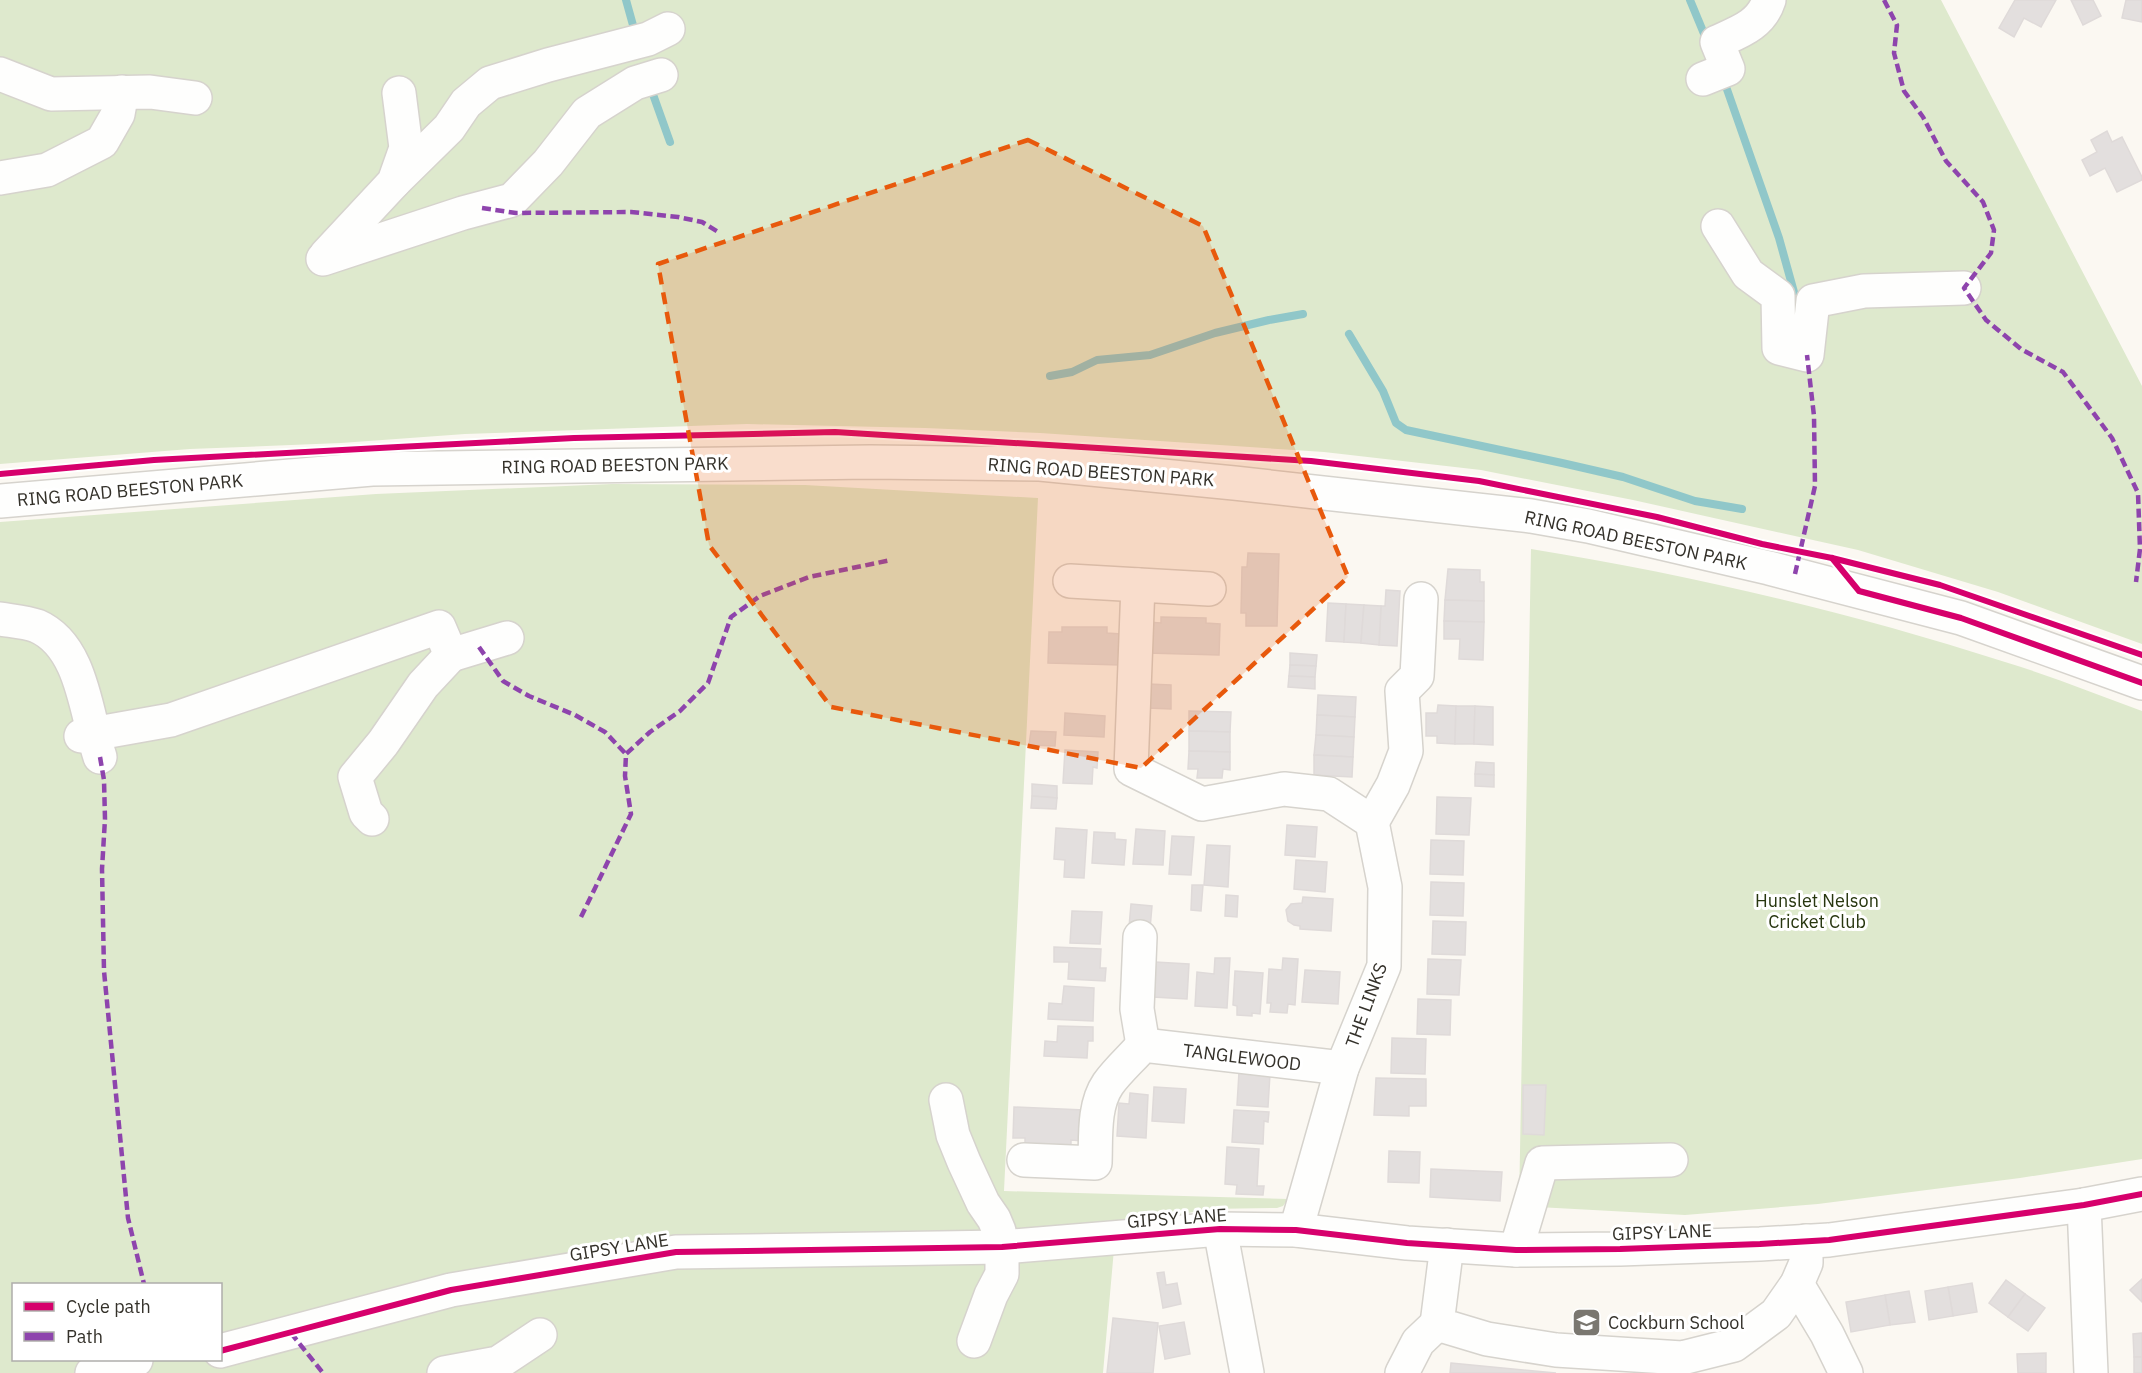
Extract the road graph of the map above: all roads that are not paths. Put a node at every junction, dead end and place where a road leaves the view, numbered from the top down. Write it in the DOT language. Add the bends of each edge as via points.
graph roads {
  1 [pos="1769,0"];
  2 [pos="668,29"];
  3 [pos="0,74"];
  4 [pos="1715,74"];
  5 [pos="661,75"];
  6 [pos="122,92"];
  7 [pos="399,93"];
  8 [pos="195,98"];
  9 [pos="0,178"];
  10 [pos="394,182"];
  11 [pos="1718,226"];
  12 [pos="1964,288"];
  13 [pos="0,501"];
  14 [pos="1070,581"];
  15 [pos="1138,585"];
  16 [pos="1209,588"];
  17 [pos="1421,599"];
  18 [pos="0,619"];
  19 [pos="507,638"];
  20 [pos="452,655"];
  21 [pos="2142,683"];
  22 [pos="372,819"];
  23 [pos="1372,822"];
  24 [pos="1140,937"];
  25 [pos="1143,1045"];
  26 [pos="1342,1068"];
  27 [pos="946,1100"];
  28 [pos="1024,1160"];
  29 [pos="1671,1160"];
  30 [pos="2142,1194"];
  31 [pos="2084,1205"];
  32 [pos="1220,1229"];
  33 [pos="1296,1230"];
  34 [pos="1806,1241"];
  35 [pos="1447,1245"];
  36 [pos="998,1247"];
  37 [pos="1516,1250"];
  38 [pos="1797,1284"];
  39 [pos="1437,1324"];
  40 [pos="540,1335"];
  41 [pos="974,1341"];
  42 [pos="222,1350"];
  43 [pos="130,1361"];
  44 [pos="92,1373"];
  45 [pos="444,1373"];
  46 [pos="1247,1373"];
  47 [pos="1401,1373"];
  48 [pos="1846,1373"];
  49 [pos="2091,1373"];
  1 -- 4 [label="street" via="1750,28 1717,42"];
  2 -- 10 [label="street" via="648,39 490,83 465,103 449,128"];
  3 -- 6 [label="street" via="51,94"];
  5 -- 10 [label="street" via="635,83 587,113 548,163 512,200 323,259"];
  6 -- 8 [label="street"];
  6 -- 9 [label="street" via="118,114 102,142 47,170"];
  7 -- 10 [label="street" via="406,148"];
  11 -- 12 [label="street" via="1748,274 1778,296 1779,348 1807,356 1813,301 1864,291"];
  13 -- 21 [label="street, RING ROAD BEESTON PARK" via="372,469 870,462 1040,464 1294,489 1588,526 1961,618"];
  14 -- 15 [label="street"];
  15 -- 16 [label="street"];
  15 -- 23 [label="street" via="1131,769 1202,804 1284,789 1329,794"];
  17 -- 23 [label="street" via="1400,684 1406,751"];
  18 -- 20 [label="street" via="36,626 51,634 71,657 84,696 91,742 171,720 439,627"];
  19 -- 20 [label="street"];
  20 -- 22 [label="street" via="423,685 384,743 355,777 366,813"];
  23 -- 26 [label="street, THE LINKS" via="1385,886 1384,966"];
  24 -- 25 [label="street" via="1137,1009"];
  25 -- 26 [label="street, TANGLEWOOD"];
  25 -- 28 [label="street" via="1107,1085 1097,1115 1095,1163"];
  26 -- 33 [label="street, THE LINKS"];
  27 -- 36 [label="street" via="953,1135 999,1231"];
  29 -- 37 [label="street" via="1542,1163"];
  30 -- 31 [label="street, GIPSY LANE"];
  31 -- 34 [label="street, GIPSY LANE"];
  31 -- 49 [label="street"];
  32 -- 33 [label="street, GIPSY LANE"];
  32 -- 36 [label="street, GIPSY LANE"];
  32 -- 46 [label="street"];
  33 -- 35 [label="street, GIPSY LANE"];
  34 -- 37 [label="street, GIPSY LANE"];
  34 -- 38 [label="street" via="1806,1263"];
  35 -- 37 [label="street, GIPSY LANE"];
  35 -- 39 [label="street"];
  36 -- 41 [label="street" via="1002,1274"];
  36 -- 42 [label="street, GIPSY LANE" via="676,1252 451,1290"];
  38 -- 39 [label="street" via="1776,1314 1734,1345 1682,1358 1556,1350 1487,1339"];
  38 -- 48 [label="street"];
  39 -- 47 [label="street" via="1419,1342"];
  40 -- 45 [label="street" via="498,1363"];
  43 -- 44 [label="street"];
}
